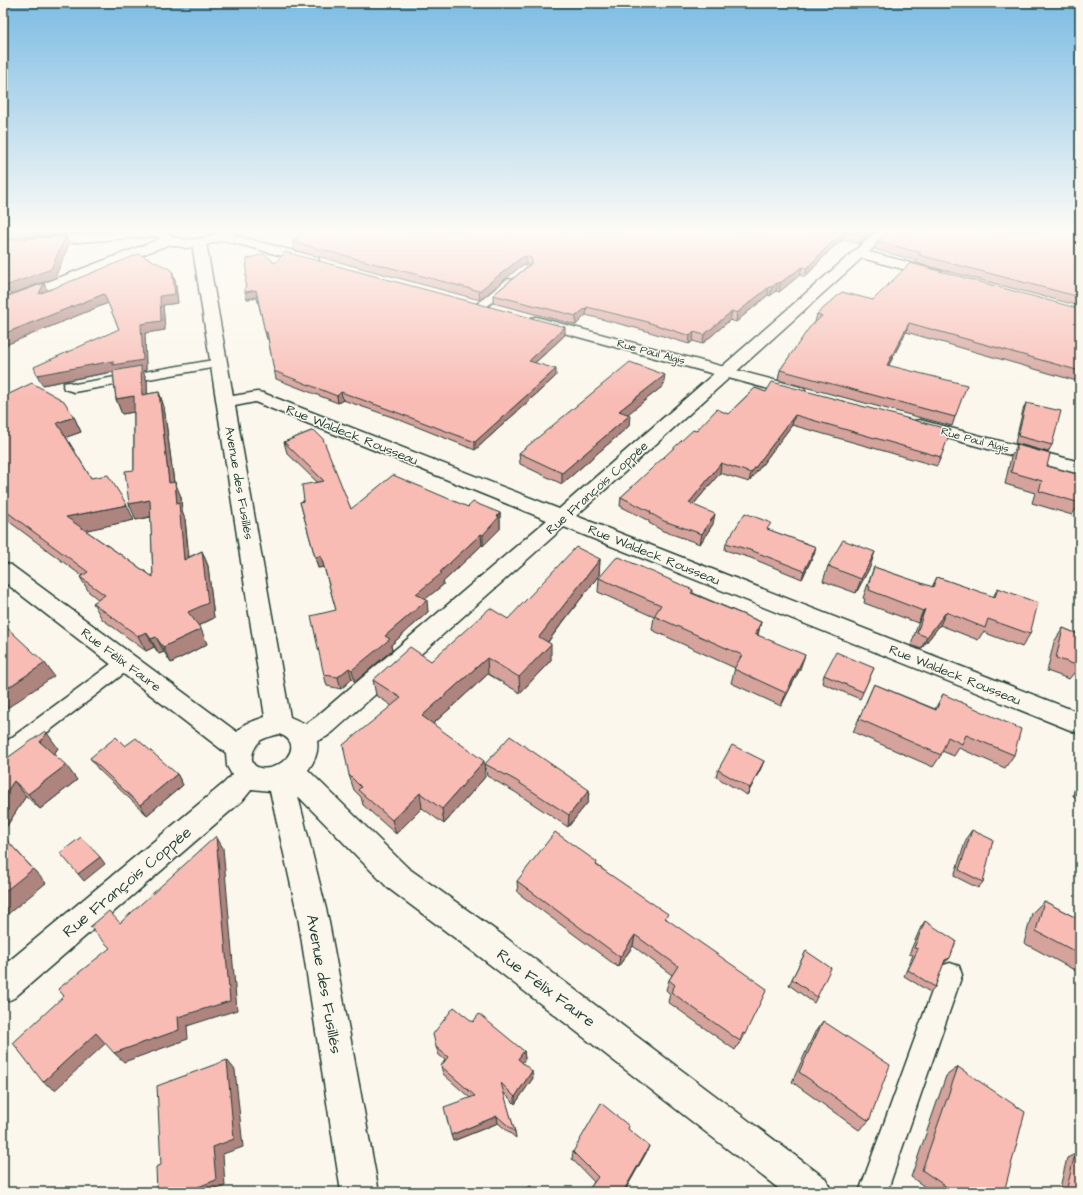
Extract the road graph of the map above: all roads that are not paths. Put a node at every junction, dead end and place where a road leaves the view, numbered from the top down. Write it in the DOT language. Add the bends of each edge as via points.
graph roads {
  1 [pos="43,287"];
  2 [pos="206,287"];
  3 [pos="504,287"];
  4 [pos="821,287"];
  5 [pos="465,302"];
  6 [pos="3,304"];
  7 [pos="481,306"];
  8 [pos="496,310"];
  9 [pos="519,316"];
  10 [pos="219,363"];
  11 [pos="726,372"];
  12 [pos="69,386"];
  13 [pos="814,396"];
  14 [pos="225,402"];
  15 [pos="905,421"];
  16 [pos="1080,468"];
  17 [pos="562,518"];
  18 [pos="3,570"];
  19 [pos="125,663"];
  20 [pos="279,724"];
  21 [pos="1080,724"];
  22 [pos="303,736"];
  23 [pos="3,754"];
  24 [pos="244,762"];
  25 [pos="285,774"];
  26 [pos="950,975"];
  27 [pos="3,987"];
  28 [pos="360,1192"];
  29 [pos="813,1192"];
  30 [pos="873,1192"];
  1 -- 6 [label="street"];
  2 -- 10 [label="street, Avenue des Fusillés"];
  3 -- 7 [label="lane"];
  4 -- 11 [label="street, Rue François Coppée"];
  5 -- 7 [label="street"];
  7 -- 8 [label="street"];
  9 -- 11 [label="street, Rue Paul Algis"];
  10 -- 12 [label="lane" via="74,388"];
  10 -- 14 [label="street, Avenue des Fusillés"];
  11 -- 13 [label="street, Rue Paul Algis"];
  11 -- 17 [label="street, Rue François Coppée"];
  14 -- 17 [label="street, Rue Waldeck Rousseau" via="258,397"];
  14 -- 20 [label="street, Avenue des Fusillés"];
  15 -- 16 [label="street, Rue Paul Algis"];
  17 -- 21 [label="street, Rue Waldeck Rousseau"];
  17 -- 22 [label="street, Rue François Coppée" via="325,724"];
  18 -- 19 [label="street, Rue Félix Faure"];
  19 -- 23 [label="lane"];
  19 -- 24 [label="street, Rue Félix Faure"];
  20 -- 22 [label="street" via="298,730"];
  20 -- 24 [label="street" via="255,732 244,742"];
  22 -- 25 [label="street" via="304,754 299,764"];
  24 -- 25 [label="street" via="257,779 268,780"];
  24 -- 27 [label="street, Rue François Coppée" via="233,792"];
  25 -- 28 [label="street, Avenue des Fusillés" via="314,917"];
  25 -- 29 [label="street, Rue Félix Faure" via="398,878"];
  26 -- 30 [label="lane"];
}
